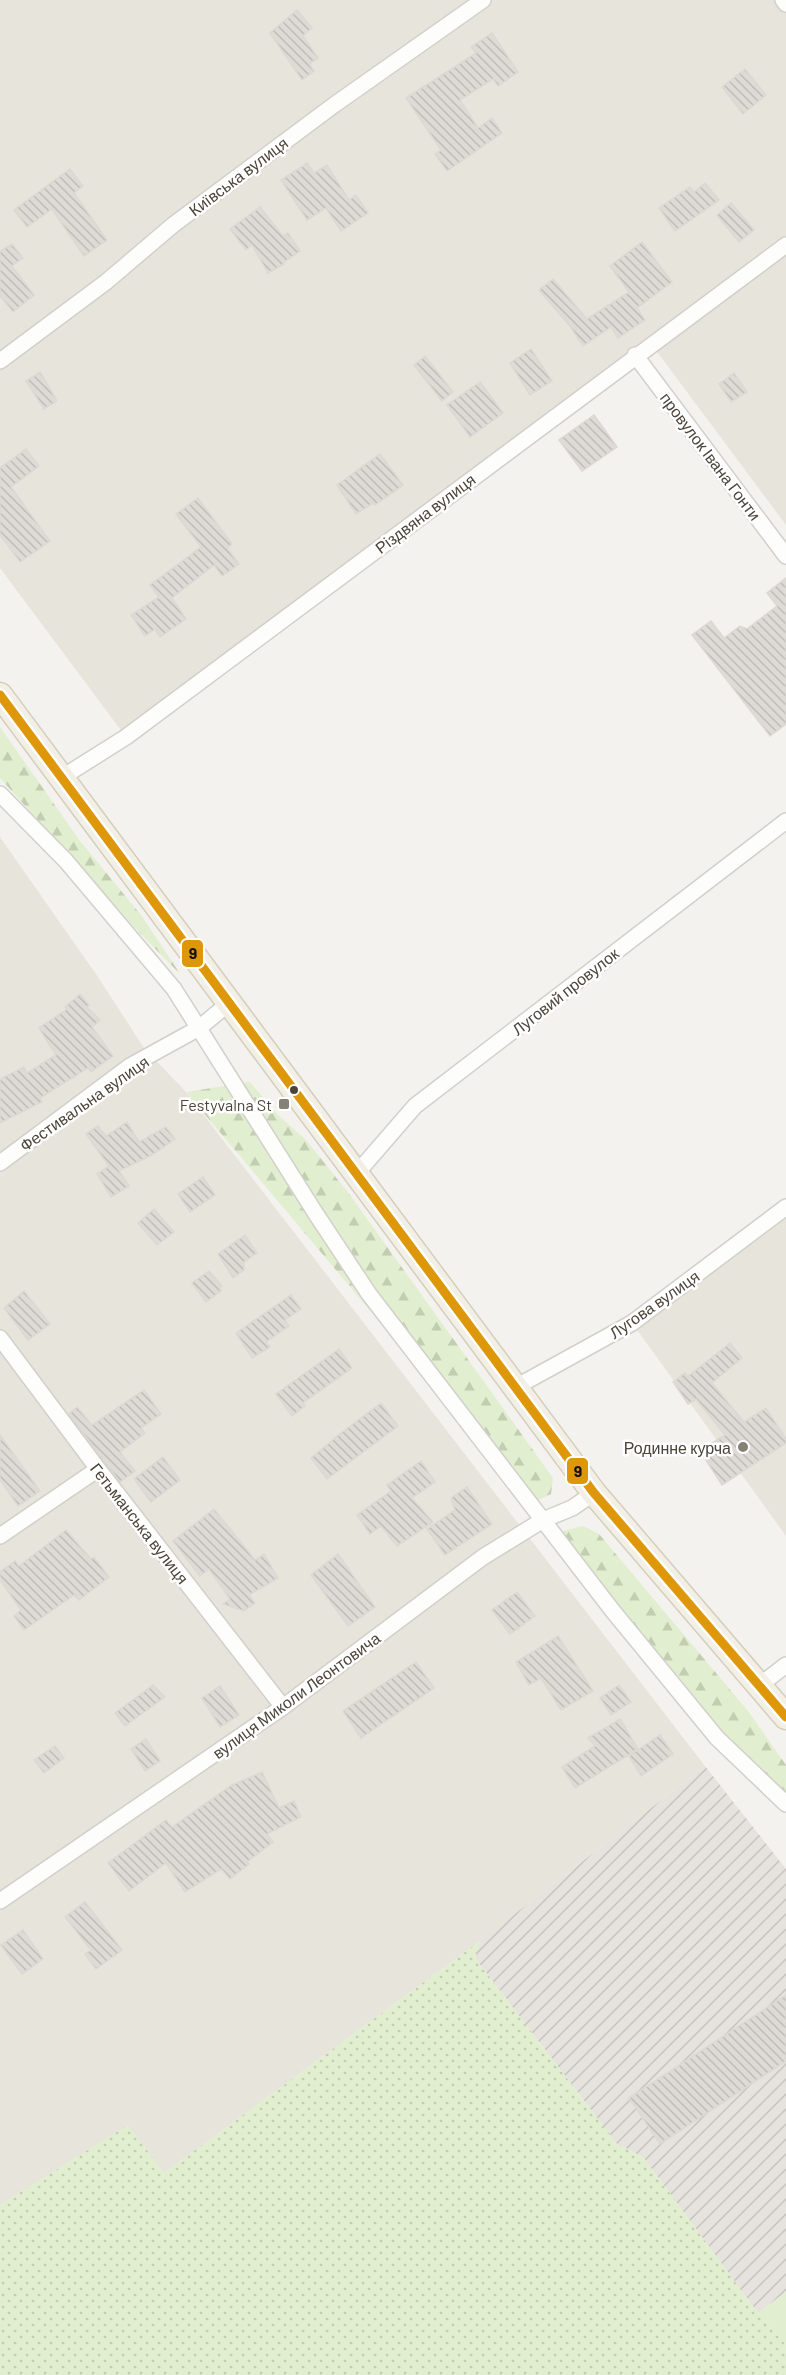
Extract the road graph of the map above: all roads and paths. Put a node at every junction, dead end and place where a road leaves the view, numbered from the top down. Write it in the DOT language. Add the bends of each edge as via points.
graph roads {
  1 [pos="483,0"];
  2 [pos="783,0"];
  3 [pos="786,4"];
  4 [pos="786,244"];
  5 [pos="635,356"];
  6 [pos="0,361"];
  7 [pos="786,556"];
  8 [pos="0,695"];
  9 [pos="61,778"];
  10 [pos="0,794"];
  11 [pos="786,821"];
  12 [pos="228,1004"];
  13 [pos="199,1028"];
  14 [pos="0,1163"];
  15 [pos="357,1173"];
  16 [pos="786,1207"];
  17 [pos="0,1338"];
  18 [pos="514,1389"];
  19 [pos="98,1469"];
  20 [pos="594,1493"];
  21 [pos="543,1520"];
  22 [pos="0,1536"];
  23 [pos="786,1665"];
  24 [pos="760,1685"];
  25 [pos="283,1707"];
  26 [pos="786,1717"];
  27 [pos="786,1804"];
  28 [pos="0,1901"];
  1 -- 6 [label="street, Київська вулиця" via="191,210 106,282"];
  2 -- 3 [label="street"];
  4 -- 5 [label="street, Різдвяна вулиця"];
  5 -- 7 [label="street, провулок Івана Гонти"];
  5 -- 9 [label="street, Різдвяна вулиця" via="126,737"];
  8 -- 9 [label="main road"];
  9 -- 12 [label="main road"];
  10 -- 13 [label="street" via="66,861 174,989"];
  11 -- 15 [label="street, Луговий провулок" via="415,1106"];
  12 -- 13 [label="street, Фестивальна вулиця"];
  12 -- 15 [label="main road"];
  13 -- 14 [label="street, Фестивальна вулиця" via="130,1066"];
  13 -- 21 [label="street" via="369,1294"];
  15 -- 18 [label="main road"];
  16 -- 18 [label="street, Лугова вулиця" via="632,1323"];
  17 -- 19 [label="street, Гетьманська вулиця"];
  18 -- 20 [label="main road"];
  19 -- 22 [label="street"];
  19 -- 25 [label="street, Гетьманська вулиця"];
  20 -- 21 [label="street, вулиця Миколи Леонтовича"];
  20 -- 24 [label="main road"];
  21 -- 25 [label="street, вулиця Миколи Леонтовича" via="483,1557"];
  21 -- 27 [label="street" via="717,1738"];
  23 -- 24 [label="street"];
  24 -- 26 [label="main road"];
  25 -- 28 [label="street, вулиця Миколи Леонтовича"];
}
